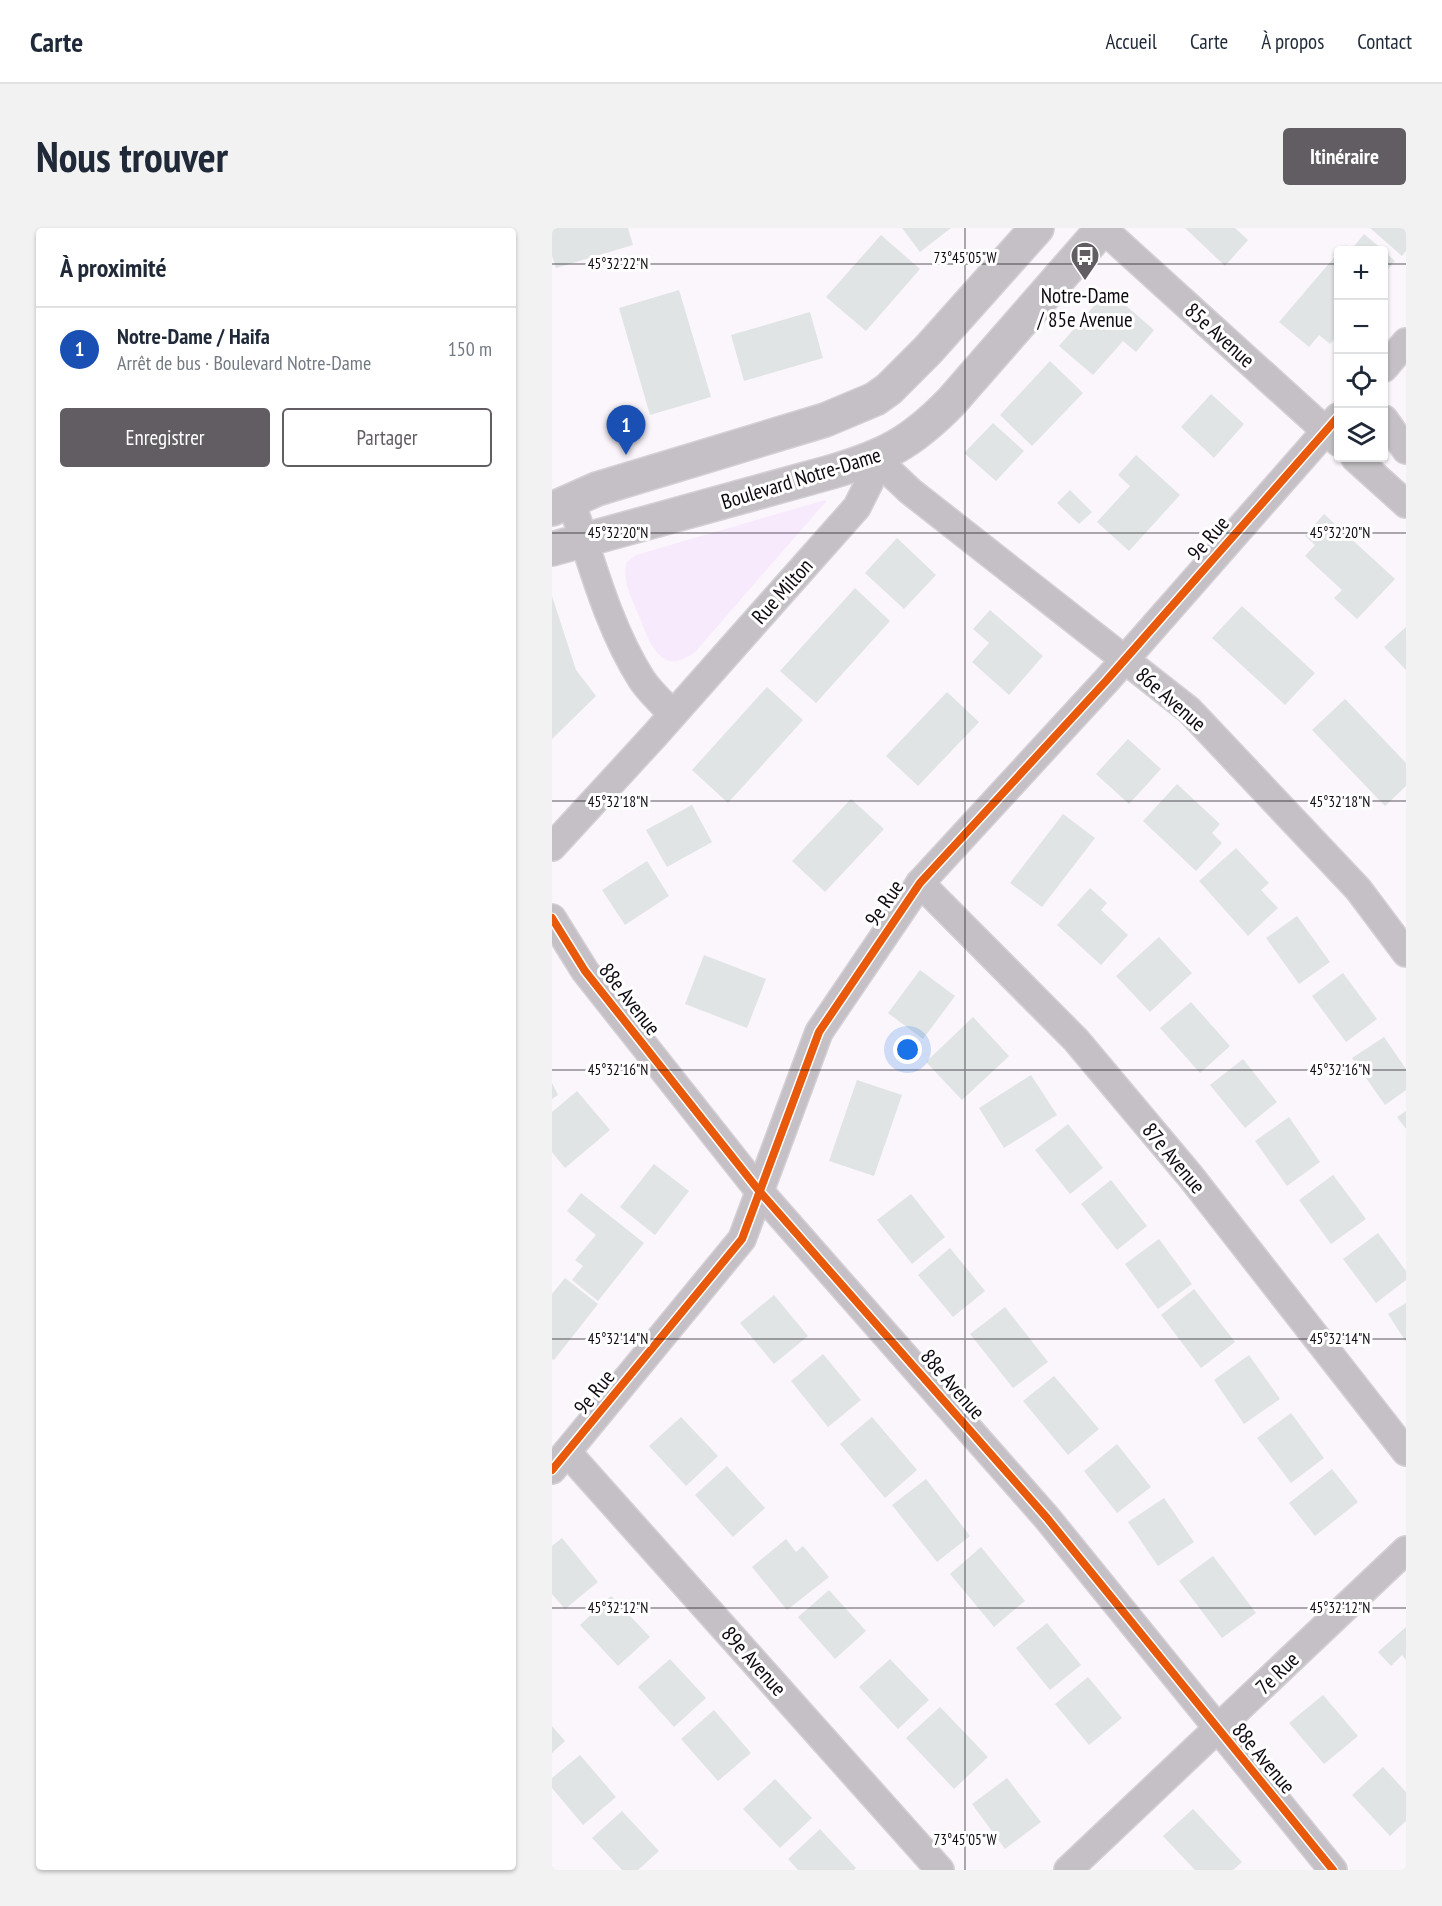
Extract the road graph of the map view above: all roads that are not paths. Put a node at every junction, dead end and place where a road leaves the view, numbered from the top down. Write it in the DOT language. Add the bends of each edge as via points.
graph roads {
  1 [pos="1037,228"];
  2 [pos="1103,228"];
  3 [pos="1406,342"];
  4 [pos="1388,362"];
  5 [pos="1388,426"];
  6 [pos="1334,430"];
  7 [pos="1406,450"];
  8 [pos="874,458"];
  9 [pos="1359,462"];
  10 [pos="1406,504"];
  11 [pos="562,505"];
  12 [pos="585,540"];
  13 [pos="552,549"];
  14 [pos="1125,660"];
  15 [pos="673,714"];
  16 [pos="552,847"];
  17 [pos="920,883"];
  18 [pos="552,918"];
  19 [pos="1406,953"];
  20 [pos="760,1192"];
  21 [pos="1406,1452"];
  22 [pos="560,1461"];
  23 [pos="1406,1550"];
  24 [pos="1217,1730"];
  25 [pos="940,1870"];
  26 [pos="1068,1870"];
  27 [pos="1333,1870"];
  1 -- 11 [label="street" via="928,350 875,399 825,420 597,489"];
  2 -- 6 [label="street, 85e Avenue"];
  2 -- 8 [label="street, Boulevard Notre-Dame" via="945,408 907,441"];
  3 -- 4 [label="street"];
  5 -- 7 [label="street"];
  6 -- 14 [label="street, 9e Rue"];
  8 -- 12 [label="street, Boulevard Notre-Dame"];
  8 -- 14 [label="street, 86e Avenue" via="910,491"];
  8 -- 15 [label="street, Rue Milton" via="870,481 857,507"];
  9 -- 10 [label="street"];
  11 -- 12 [label="street"];
  12 -- 13 [label="street, Boulevard Notre-Dame"];
  12 -- 15 [label="street" via="633,665 649,690"];
  14 -- 17 [label="street, 9e Rue"];
  14 -- 19 [label="street, 86e Avenue" via="1189,710 1358,889"];
  15 -- 16 [label="street, Rue Milton"];
  17 -- 20 [label="street, 9e Rue" via="819,1032"];
  17 -- 21 [label="street, 87e Avenue" via="1076,1040 1191,1177"];
  18 -- 20 [label="street, 88e Avenue" via="585,971"];
  20 -- 22 [label="street, 9e Rue" via="742,1239"];
  20 -- 24 [label="street, 88e Avenue" via="1047,1518"];
  22 -- 25 [label="street, 89e Avenue"];
  23 -- 24 [label="street, 7e Rue"];
  24 -- 26 [label="street, 7e Rue"];
  24 -- 27 [label="street, 88e Avenue"];
}
